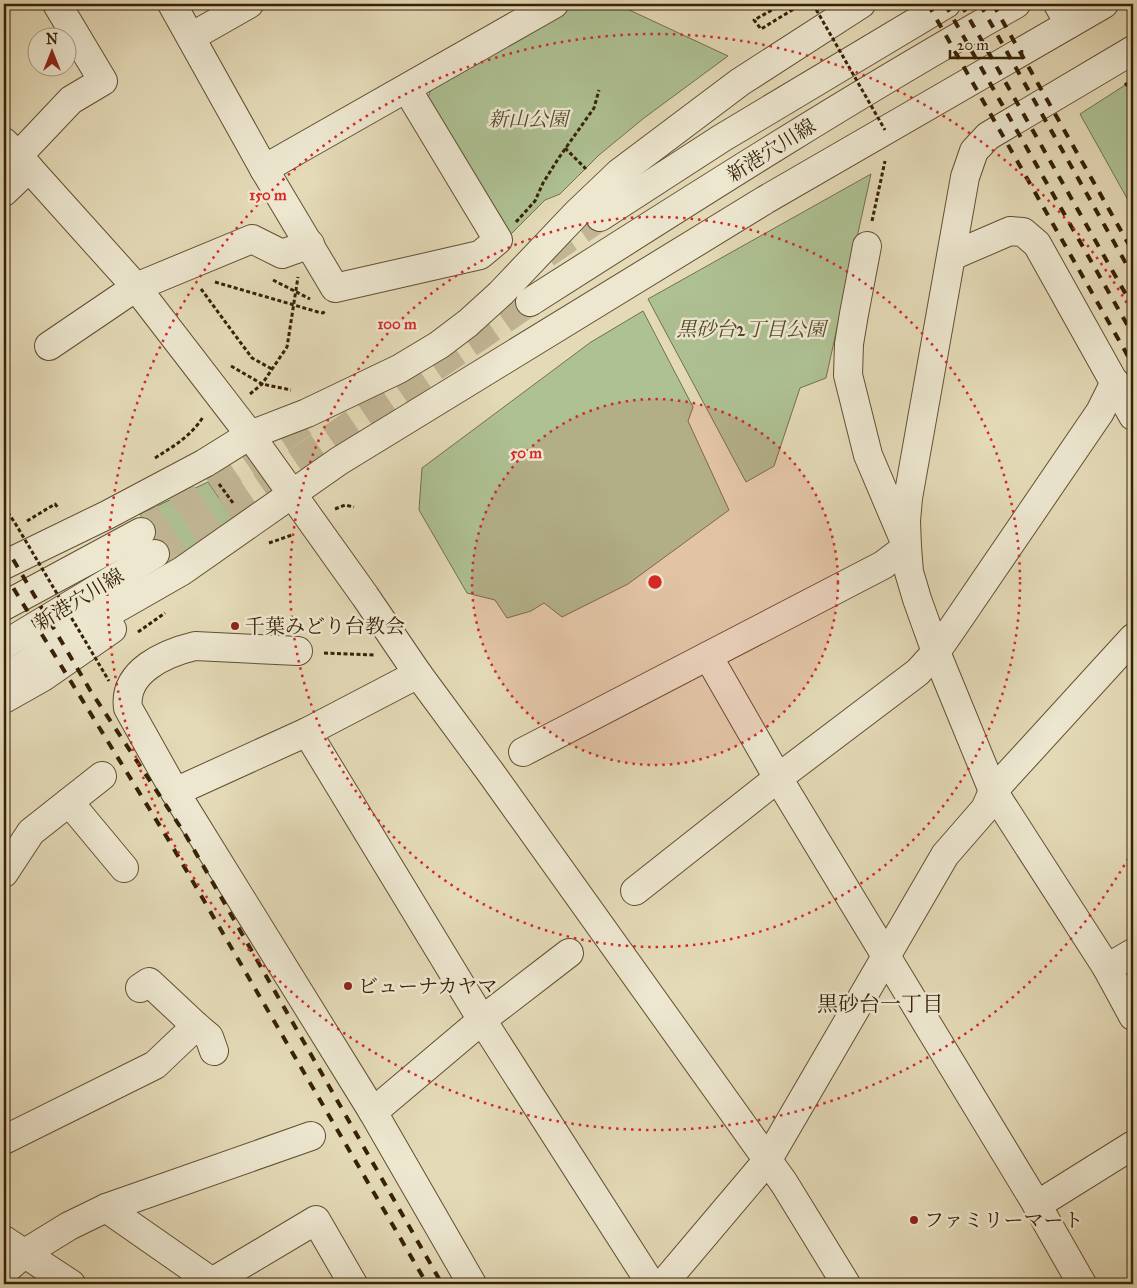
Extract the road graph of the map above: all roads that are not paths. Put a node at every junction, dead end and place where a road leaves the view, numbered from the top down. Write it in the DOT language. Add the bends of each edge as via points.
graph roads {
  1 [pos="57,4"];
  2 [pos="172,4"];
  3 [pos="249,4"];
  4 [pos="861,4"];
  5 [pos="946,4"];
  6 [pos="1016,4"];
  7 [pos="1104,4"];
  8 [pos="543,6"];
  9 [pos="1063,14"];
  10 [pos="191,37"];
  11 [pos="1133,50"];
  12 [pos="406,89"];
  13 [pos="17,156"];
  14 [pos="264,169"];
  15 [pos="4,192"];
  16 [pos="600,217"];
  17 [pos="310,244"];
  18 [pos="867,246"];
  19 [pos="952,256"];
  20 [pos="136,287"];
  21 [pos="530,302"];
  22 [pos="49,346"];
  23 [pos="1115,382"];
  24 [pos="1133,416"];
  25 [pos="250,435"];
  26 [pos="292,493"];
  27 [pos="907,546"];
  28 [pos="4,565"];
  29 [pos="182,571"];
  30 [pos="4,606"];
  31 [pos="1133,638"];
  32 [pos="4,645"];
  33 [pos="298,651"];
  34 [pos="936,652"];
  35 [pos="708,656"];
  36 [pos="418,674"];
  37 [pos="4,677"];
  38 [pos="4,699"];
  39 [pos="307,732"];
  40 [pos="523,752"];
  41 [pos="102,776"];
  42 [pos="778,778"];
  43 [pos="992,791"];
  44 [pos="175,792"];
  45 [pos="69,802"];
  46 [pos="124,868"];
  47 [pos="4,873"];
  48 [pos="635,892"];
  49 [pos="569,953"];
  50 [pos="1133,953"];
  51 [pos="886,957"];
  52 [pos="1107,968"];
  53 [pos="140,988"];
  54 [pos="1133,1016"];
  55 [pos="482,1020"];
  56 [pos="196,1026"];
  57 [pos="214,1051"];
  58 [pos="373,1112"];
  59 [pos="311,1136"];
  60 [pos="4,1140"];
  61 [pos="1133,1145"];
  62 [pos="767,1161"];
  63 [pos="1037,1205"];
  64 [pos="106,1208"];
  65 [pos="14,1247"];
  66 [pos="4,1271"];
  67 [pos="214,1283"];
  68 [pos="71,1284"];
  69 [pos="353,1284"];
  70 [pos="472,1284"];
  71 [pos="650,1284"];
  72 [pos="662,1284"];
  73 [pos="846,1284"];
  74 [pos="1082,1284"];
  1 -- 13 [label="street" via="103,81 71,100"];
  2 -- 10 [label="street"];
  3 -- 10 [label="street"];
  4 -- 25 [label="street" via="740,82 619,173 501,293 439,345 399,369 307,413"];
  5 -- 16 [label="street, 新港穴川線" via="722,138"];
  6 -- 21 [label="street, 新港穴川線" via="932,51"];
  7 -- 9 [label="street"];
  8 -- 12 [label="street"];
  9 -- 26 [label="street" via="886,142 765,200 348,455"];
  10 -- 14 [label="street"];
  11 -- 19 [label="street" via="988,136 974,150 965,177"];
  12 -- 14 [label="street"];
  12 -- 17 [label="street" via="498,240 480,255 335,288"];
  13 -- 15 [label="street"];
  13 -- 20 [label="street"];
  14 -- 17 [label="street"];
  17 -- 20 [label="street" via="282,254 252,238"];
  18 -- 27 [label="street" via="851,329 848,375 868,455"];
  19 -- 23 [label="street" via="1010,231 1023,232 1037,244"];
  19 -- 27 [label="street" via="908,498"];
  20 -- 22 [label="street"];
  20 -- 25 [label="street"];
  23 -- 24 [label="street"];
  23 -- 34 [label="street" via="1100,412"];
  25 -- 26 [label="street"];
  25 -- 28 [label="street" via="107,515"];
  26 -- 29 [label="street"];
  26 -- 36 [label="street"];
  27 -- 34 [label="street" via="912,581"];
  27 -- 35 [label="street" via="883,565"];
  29 -- 37 [label="street"];
  29 -- 38 [label="street" via="165,592 144,608 43,677"];
  30 -- 32 [label="street, 新港穴川線" via="148,543"];
  31 -- 43 [label="street"];
  33 -- 44 [label="street" via="195,646 167,655 137,677 128,690 128,708"];
  34 -- 42 [label="street" via="918,672"];
  34 -- 43 [label="street"];
  35 -- 40 [label="street"];
  35 -- 42 [label="street"];
  36 -- 39 [label="street"];
  36 -- 62 [label="street"];
  39 -- 44 [label="street"];
  39 -- 55 [label="street"];
  41 -- 45 [label="street"];
  42 -- 48 [label="street"];
  42 -- 51 [label="street"];
  43 -- 51 [label="street" via="985,809 945,855"];
  43 -- 52 [label="street"];
  44 -- 58 [label="street"];
  45 -- 46 [label="street"];
  45 -- 47 [label="street" via="31,832"];
  49 -- 55 [label="street"];
  50 -- 52 [label="street"];
  51 -- 62 [label="street"];
  51 -- 63 [label="street"];
  52 -- 54 [label="street"];
  53 -- 56 [label="street" via="149,982"];
  55 -- 58 [label="street"];
  55 -- 71 [label="street"];
  56 -- 57 [label="street" via="209,1037"];
  56 -- 60 [label="street" via="155,1065"];
  58 -- 70 [label="street"];
  59 -- 64 [label="street"];
  61 -- 63 [label="street"];
  62 -- 72 [label="street"];
  62 -- 73 [label="street" via="784,1182"];
  63 -- 74 [label="street"];
  64 -- 65 [label="street"];
  64 -- 67 [label="street"];
  65 -- 66 [label="street"];
  65 -- 68 [label="street"];
  67 -- 69 [label="street" via="316,1220"];
}
